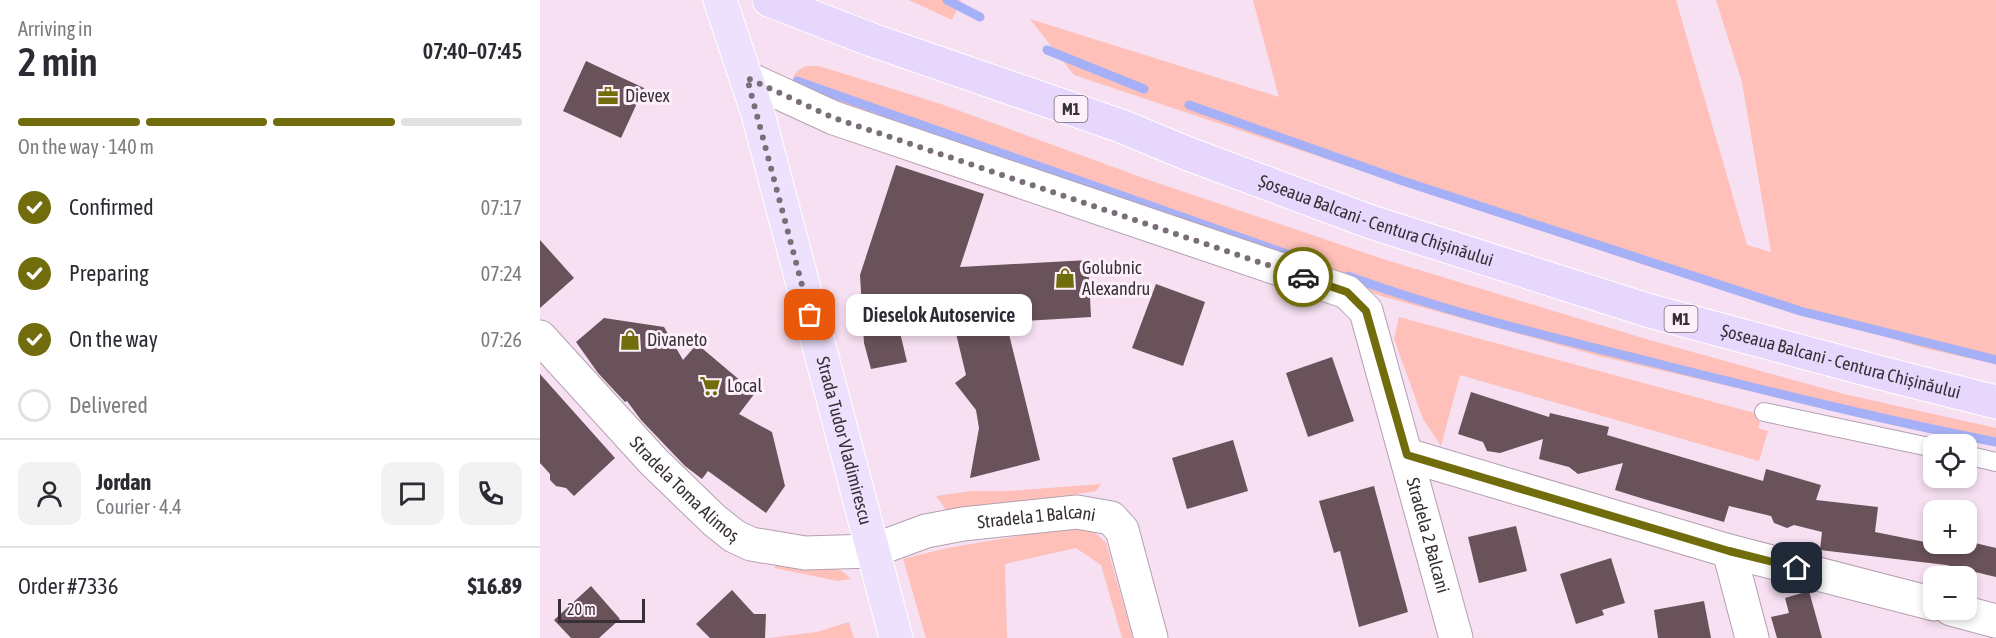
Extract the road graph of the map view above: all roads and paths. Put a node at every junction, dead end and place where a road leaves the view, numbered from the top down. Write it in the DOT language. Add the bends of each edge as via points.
graph roads {
  1 [pos="720,0"];
  2 [pos="769,0"];
  3 [pos="747,78"];
  4 [pos="540,337"];
  5 [pos="1996,402"];
  6 [pos="1764,412"];
  7 [pos="1923,446"];
  8 [pos="1407,455"];
  9 [pos="1977,458"];
  10 [pos="1996,462"];
  11 [pos="872,551"];
  12 [pos="1729,551"];
  13 [pos="1923,601"];
  14 [pos="1977,616"];
  15 [pos="1996,621"];
  16 [pos="896,638"];
  17 [pos="1151,638"];
  18 [pos="1456,638"];
  19 [pos="1752,638"];
  1 -- 3 [label="main road, Strada Tudor Vladimirescu"];
  2 -- 5 [label="highway, Șoseaua Balcani - Centura Chișinăului / M1" via="1416,236 1650,311"];
  3 -- 8 [label="street, Stradela 2 Balcani" via="834,118 1347,292 1366,311"];
  3 -- 11 [label="main road, Strada Tudor Vladimirescu"];
  4 -- 11 [label="street, Stradela Toma Alimoș" via="653,461 734,536 805,553"];
  6 -- 7 [label="lane"];
  8 -- 12 [label="street"];
  8 -- 18 [label="street, Stradela 2 Balcani"];
  9 -- 10 [label="lane"];
  11 -- 16 [label="main road, Strada Tudor Vladimirescu"];
  11 -- 17 [label="street, Stradela 1 Balcani" via="918,533 963,524 1077,512 1111,518 1122,530"];
  12 -- 13 [label="street"];
  12 -- 19 [label="street"];
  14 -- 15 [label="street"];
}
